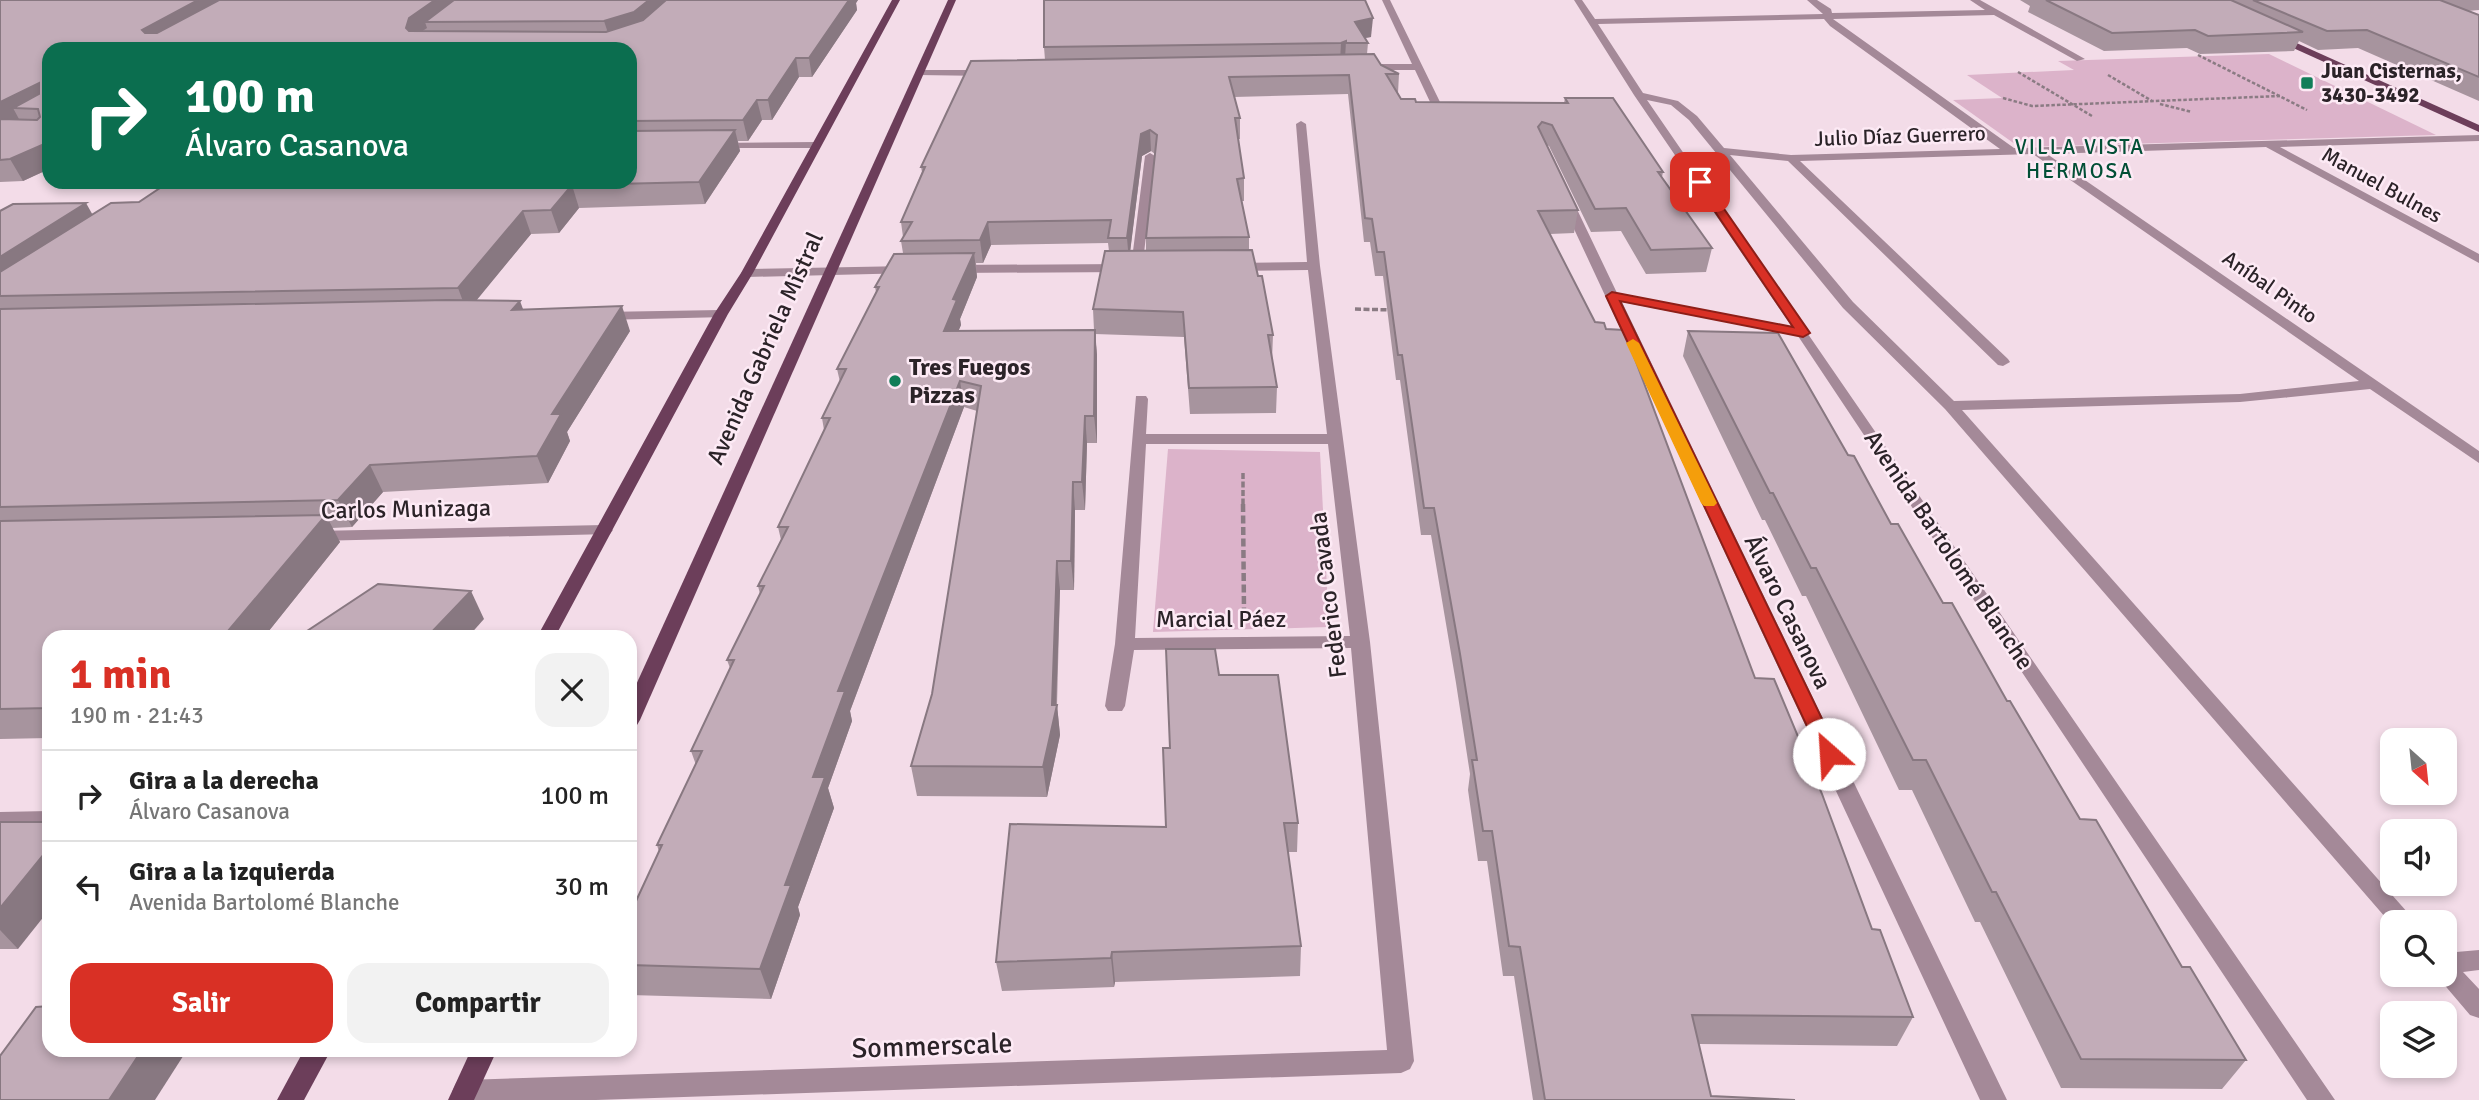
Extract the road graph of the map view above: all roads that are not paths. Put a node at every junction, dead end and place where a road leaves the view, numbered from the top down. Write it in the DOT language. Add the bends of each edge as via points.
graph roads {
  1 [pos="896,0"];
  2 [pos="952,0"];
  3 [pos="1386,0"];
  4 [pos="1578,0"];
  5 [pos="1811,0"];
  6 [pos="1974,0"];
  7 [pos="1996,12"];
  8 [pos="1827,17"];
  9 [pos="1592,22"];
  10 [pos="2266,32"];
  11 [pos="2080,59"];
  12 [pos="1419,67"];
  13 [pos="1350,68"];
  14 [pos="1004,72"];
  15 [pos="921,74"];
  16 [pos="1639,95"];
  17 [pos="1435,102"];
  18 [pos="1301,124"];
  19 [pos="2479,129"];
  20 [pos="2479,138"];
  21 [pos="2267,144"];
  22 [pos="816,145"];
  23 [pos="710,146"];
  24 [pos="1721,151"];
  25 [pos="2036,151"];
  26 [pos="2012,152"];
  27 [pos="1150,156"];
  28 [pos="1791,158"];
  29 [pos="1559,184"];
  30 [pos="2479,259"];
  31 [pos="1314,266"];
  32 [pos="1219,267"];
  33 [pos="829,271"];
  34 [pos="747,273"];
  35 [pos="1612,296"];
  36 [pos="721,314"];
  37 [pos="582,316"];
  38 [pos="1803,333"];
  39 [pos="2003,362"];
  40 [pos="2374,384"];
  41 [pos="1141,399"];
  42 [pos="1950,406"];
  43 [pos="1138,439"];
  44 [pos="1334,439"];
  45 [pos="2479,458"];
  46 [pos="604,530"];
  47 [pos="302,536"];
  48 [pos="550,630"];
  49 [pos="1360,642"];
  50 [pos="1125,644"];
  51 [pos="637,704"];
  52 [pos="1115,706"];
  53 [pos="42,820"];
  54 [pos="0,821"];
  55 [pos="2393,910"];
  56 [pos="2479,960"];
  57 [pos="2457,962"];
  58 [pos="2457,982"];
  59 [pos="2479,1007"];
  60 [pos="314,1057"];
  61 [pos="481,1057"];
  62 [pos="1401,1061"];
  63 [pos="463,1096"];
  64 [pos="290,1100"];
  65 [pos="1994,1100"];
  66 [pos="2322,1100"];
  1 -- 22 [label="main road, Avenida Gabriela Mistral"];
  2 -- 15 [label="main road, Avenida Gabriela Mistral"];
  3 -- 12 [label="street"];
  4 -- 9 [label="street, Avenida Bartolomé Blanche"];
  5 -- 8 [label="street" via="1828,11"];
  6 -- 7 [label="street"];
  7 -- 8 [label="street"];
  7 -- 11 [label="street"];
  8 -- 9 [label="street"];
  8 -- 26 [label="street"];
  9 -- 16 [label="street, Avenida Bartolomé Blanche"];
  10 -- 19 [label="main road"];
  12 -- 13 [label="street"];
  12 -- 17 [label="street"];
  14 -- 15 [label="street"];
  15 -- 33 [label="main road, Avenida Gabriela Mistral"];
  16 -- 24 [label="street" via="1674,103"];
  16 -- 38 [label="street, Avenida Bartolomé Blanche"];
  18 -- 31 [label="street, Federico Cavada"];
  20 -- 21 [label="street, Julio Díaz Guerrero"];
  21 -- 25 [label="street, Julio Díaz Guerrero"];
  21 -- 30 [label="street, Manuel Bulnes"];
  22 -- 23 [label="street"];
  22 -- 34 [label="main road, Avenida Gabriela Mistral"];
  24 -- 28 [label="street, Julio Díaz Guerrero"];
  24 -- 42 [label="street" via="1848,305"];
  25 -- 26 [label="street, Julio Díaz Guerrero"];
  25 -- 40 [label="street, Aníbal Pinto"];
  26 -- 28 [label="street, Julio Díaz Guerrero"];
  27 -- 33 [label="street" via="1144,268"];
  28 -- 39 [label="street"];
  29 -- 35 [label="street, Álvaro Casanova"];
  31 -- 32 [label="street"];
  31 -- 44 [label="street, Federico Cavada"];
  33 -- 34 [label="street"];
  33 -- 51 [label="main road, Avenida Gabriela Mistral"];
  34 -- 36 [label="main road, Avenida Gabriela Mistral"];
  35 -- 38 [label="street"];
  35 -- 65 [label="street, Álvaro Casanova"];
  36 -- 37 [label="street"];
  36 -- 46 [label="main road, Avenida Gabriela Mistral"];
  38 -- 66 [label="street, Avenida Bartolomé Blanche"];
  40 -- 42 [label="street" via="2240,398"];
  40 -- 45 [label="street, Aníbal Pinto"];
  41 -- 43 [label="street, Marcial Páez"];
  42 -- 55 [label="street"];
  43 -- 44 [label="street"];
  43 -- 50 [label="street, Marcial Páez"];
  44 -- 49 [label="street, Federico Cavada"];
  46 -- 47 [label="street, Carlos Munizaga"];
  46 -- 48 [label="main road, Avenida Gabriela Mistral"];
  49 -- 50 [label="street, Marcial Páez"];
  49 -- 62 [label="street, Federico Cavada"];
  50 -- 52 [label="street, Marcial Páez"];
  53 -- 54 [label="street"];
  56 -- 57 [label="street"];
  58 -- 59 [label="street"];
  60 -- 64 [label="main road"];
  61 -- 63 [label="main road"];
  62 -- 63 [label="street, Sommerscale"];
}
